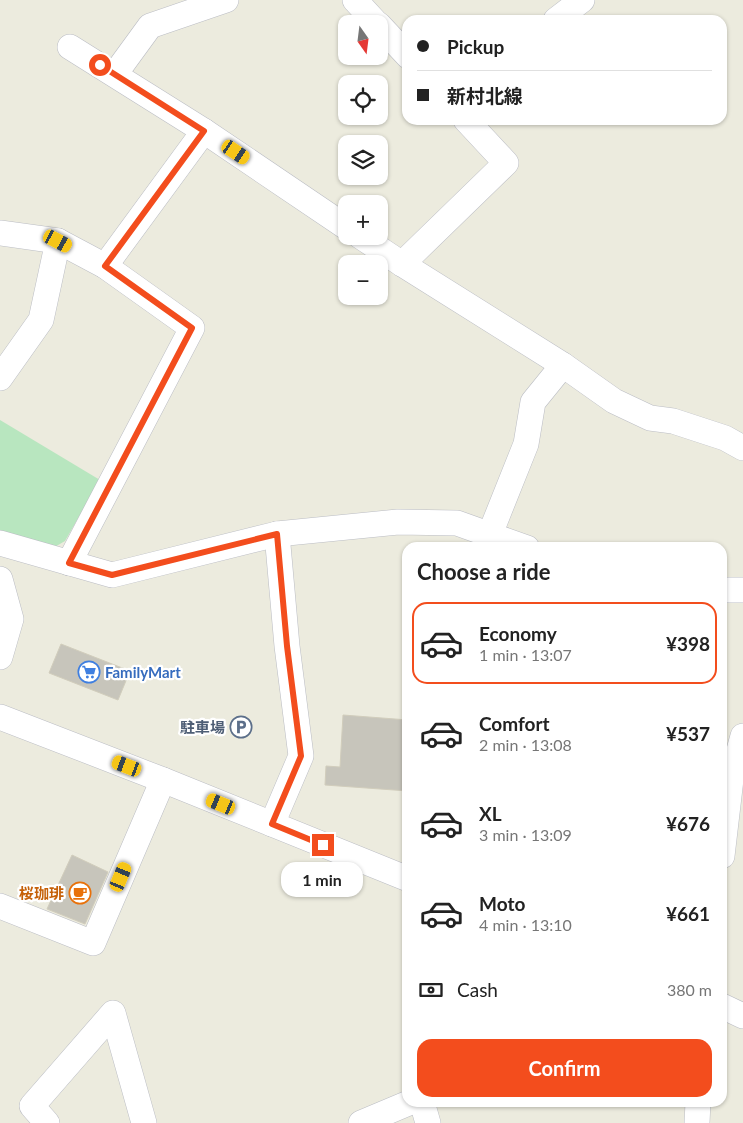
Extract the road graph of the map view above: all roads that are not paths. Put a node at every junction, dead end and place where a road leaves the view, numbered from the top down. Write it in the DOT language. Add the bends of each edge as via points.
graph roads {
  1 [pos="226,0"];
  2 [pos="355,0"];
  3 [pos="582,0"];
  4 [pos="369,15"];
  5 [pos="562,15"];
  6 [pos="388,35"];
  7 [pos="70,47"];
  8 [pos="402,50"];
  9 [pos="115,74"];
  10 [pos="471,125"];
  11 [pos="204,131"];
  12 [pos="338,222"];
  13 [pos="0,233"];
  14 [pos="58,241"];
  15 [pos="374,245"];
  16 [pos="402,264"];
  17 [pos="105,266"];
  18 [pos="563,365"];
  19 [pos="0,378"];
  20 [pos="743,448"];
  21 [pos="277,534"];
  22 [pos="490,534"];
  23 [pos="511,542"];
  24 [pos="0,543"];
  25 [pos="69,563"];
  26 [pos="0,580"];
  27 [pos="727,590"];
  28 [pos="743,590"];
  29 [pos="0,657"];
  30 [pos="0,717"];
  31 [pos="743,736"];
  32 [pos="166,782"];
  33 [pos="727,808"];
  34 [pos="272,824"];
  35 [pos="402,877"];
  36 [pos="0,908"];
  37 [pos="727,1008"];
  38 [pos="743,1016"];
  39 [pos="402,1106"];
  40 [pos="423,1107"];
  41 [pos="698,1107"];
  42 [pos="47,1123"];
  43 [pos="144,1123"];
  44 [pos="361,1123"];
  45 [pos="428,1123"];
  46 [pos="697,1123"];
  1 -- 9 [label="street" via="150,26"];
  2 -- 4 [label="street"];
  3 -- 5 [label="street"];
  6 -- 8 [label="street"];
  7 -- 9 [label="street"];
  9 -- 11 [label="street"];
  10 -- 16 [label="street" via="506,163"];
  11 -- 12 [label="street"];
  11 -- 17 [label="street"];
  13 -- 14 [label="street"];
  14 -- 17 [label="street"];
  14 -- 19 [label="street" via="41,320"];
  15 -- 16 [label="street"];
  16 -- 18 [label="street"];
  17 -- 25 [label="street" via="192,328"];
  18 -- 20 [label="street" via="614,401 650,418 673,421 725,438"];
  18 -- 22 [label="street" via="533,402 526,444"];
  21 -- 22 [label="street" via="398,522 457,523"];
  21 -- 25 [label="street" via="112,575"];
  21 -- 34 [label="street" via="301,756"];
  22 -- 23 [label="street"];
  24 -- 25 [label="street"];
  26 -- 29 [label="street" via="11,619"];
  27 -- 28 [label="street"];
  30 -- 32 [label="street"];
  31 -- 33 [label="street" via="730,779"];
  32 -- 34 [label="street"];
  32 -- 36 [label="street" via="93,943"];
  34 -- 35 [label="street"];
  37 -- 38 [label="street"];
  39 -- 44 [label="street"];
  40 -- 45 [label="street"];
  41 -- 46 [label="street"];
  42 -- 43 [label="street" via="32,1106 113,1013"];
}
